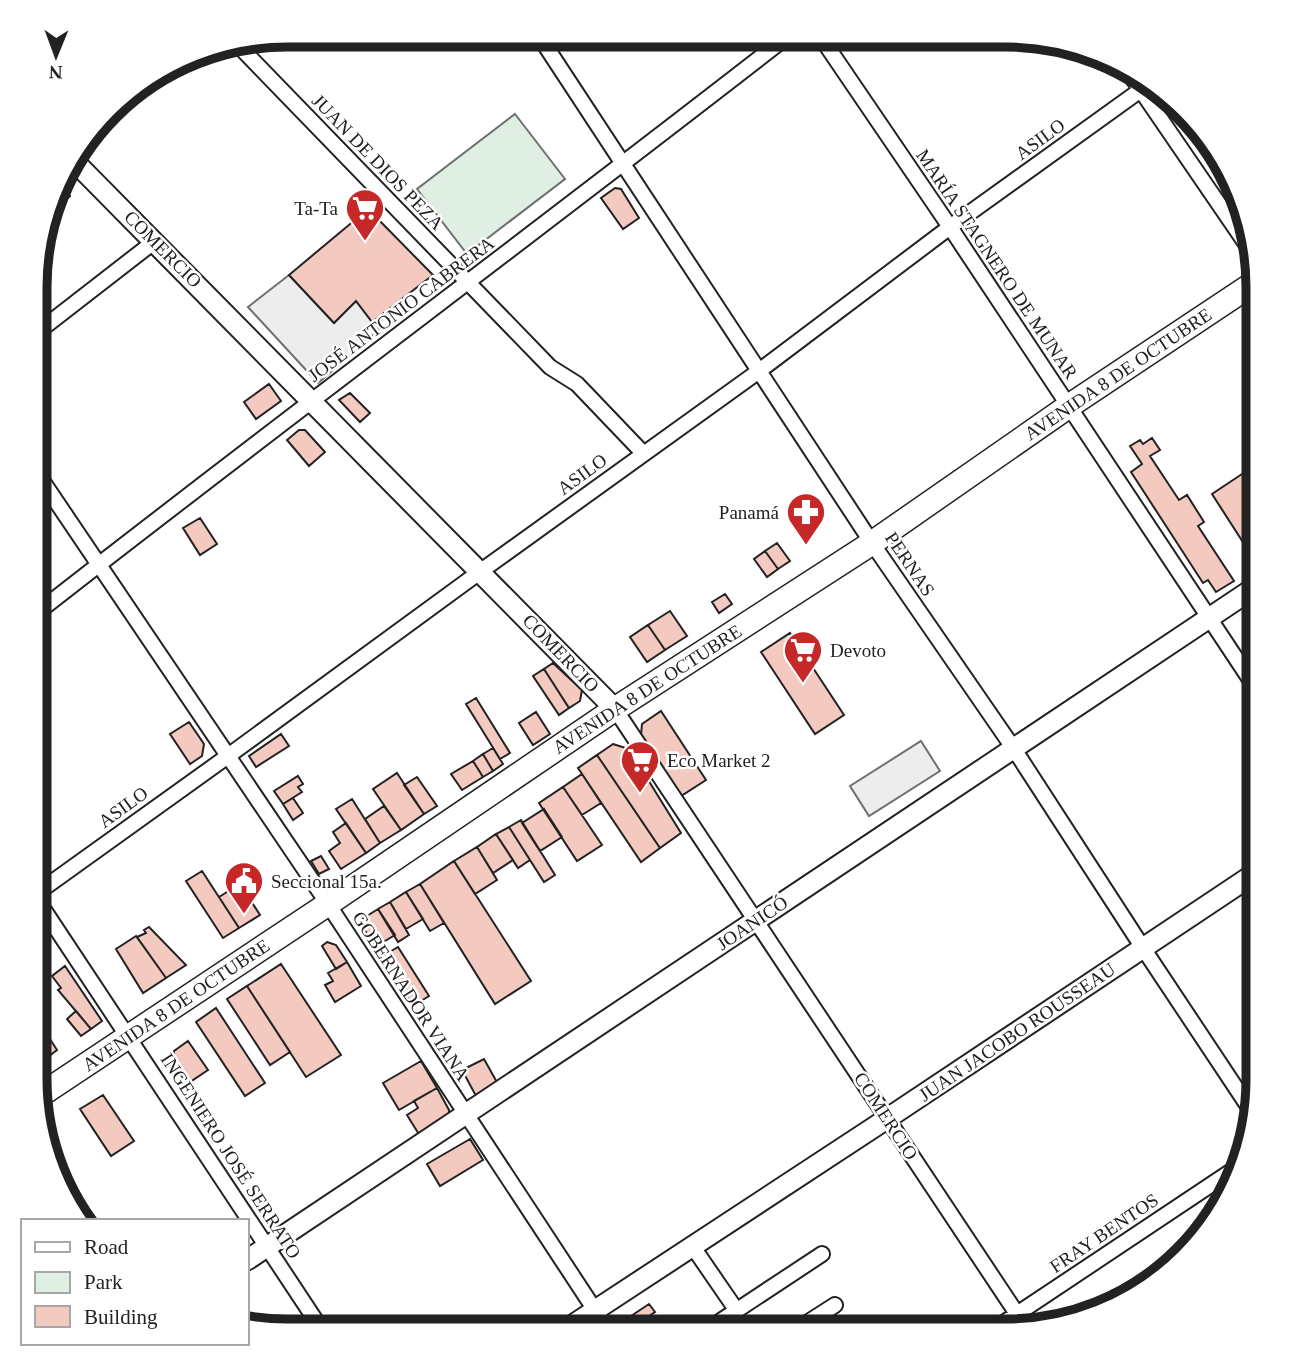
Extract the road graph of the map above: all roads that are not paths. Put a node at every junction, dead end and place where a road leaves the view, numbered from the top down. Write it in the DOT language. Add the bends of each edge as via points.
graph roads {
  1 [pos="546,47"];
  2 [pos="774,47"];
  3 [pos="827,47"];
  4 [pos="244,51"];
  5 [pos="1141,90"];
  6 [pos="1152,98"];
  7 [pos="623,164"];
  8 [pos="80,167"];
  9 [pos="950,227"];
  10 [pos="1239,232"];
  11 [pos="155,241"];
  12 [pos="468,283"];
  13 [pos="1245,290"];
  14 [pos="47,325"];
  15 [pos="759,371"];
  16 [pos="312,400"];
  17 [pos="1069,406"];
  18 [pos="643,453"];
  19 [pos="47,487"];
  20 [pos="872,543"];
  21 [pos="99,564"];
  22 [pos="481,571"];
  23 [pos="1245,594"];
  24 [pos="47,605"];
  25 [pos="1210,617"];
  26 [pos="1245,670"];
  27 [pos="615,709"];
  28 [pos="1014,749"];
  29 [pos="228,756"];
  30 [pos="1245,881"];
  31 [pos="48,885"];
  32 [pos="328,904"];
  33 [pos="48,914"];
  34 [pos="756,920"];
  35 [pos="1143,948"];
  36 [pos="129,1037"];
  37 [pos="48,1090"];
  38 [pos="1245,1101"];
  39 [pos="466,1115"];
  40 [pos="888,1118"];
  41 [pos="1226,1175"];
  42 [pos="268,1247"];
  43 [pos="692,1247"];
  44 [pos="822,1254"];
  45 [pos="248,1260"];
  46 [pos="835,1305"];
  47 [pos="594,1311"];
  48 [pos="737,1311"];
  49 [pos="1017,1315"];
  50 [pos="314,1318"];
  51 [pos="584,1318"];
  52 [pos="599,1318"];
  53 [pos="726,1318"];
  54 [pos="816,1318"];
  55 [pos="1012,1318"];
  56 [pos="1019,1318"];
  1 -- 7 [label="street, PERNAS"];
  2 -- 7 [label="street, JOSÉ ANTONIO CABRERA"];
  3 -- 9 [label="street, MARÍA STAGNERO DE MUNAR"];
  4 -- 12 [label="street, JUAN DE DIOS PEZA"];
  5 -- 9 [label="street, ASILO"];
  6 -- 10 [label="street"];
  7 -- 12 [label="street, JOSÉ ANTONIO CABRERA"];
  7 -- 15 [label="street, PERNAS"];
  8 -- 11 [label="street, COMERCIO"];
  9 -- 15 [label="street, ASILO"];
  9 -- 17 [label="street, MARÍA STAGNERO DE MUNAR"];
  11 -- 14 [label="street"];
  11 -- 16 [label="street, COMERCIO"];
  12 -- 16 [label="street, JOSÉ ANTONIO CABRERA"];
  12 -- 18 [label="street, JUAN DE DIOS PEZA" via="550,367 577,384"];
  13 -- 17 [label="main road, AVENIDA 8 DE OCTUBRE"];
  15 -- 18 [label="street, ASILO"];
  15 -- 20 [label="street, PERNAS"];
  16 -- 21 [label="street, JOSÉ ANTONIO CABRERA"];
  16 -- 22 [label="street, COMERCIO"];
  17 -- 20 [label="main road, AVENIDA 8 DE OCTUBRE"];
  17 -- 25 [label="street, MARÍA STAGNERO DE MUNAR"];
  18 -- 22 [label="street, ASILO"];
  19 -- 21 [label="street, GOBERNADOR VIANA"];
  20 -- 27 [label="main road, AVENIDA 8 DE OCTUBRE"];
  20 -- 28 [label="street, PERNAS"];
  21 -- 24 [label="street, JOSÉ ANTONIO CABRERA"];
  21 -- 29 [label="street, GOBERNADOR VIANA"];
  22 -- 27 [label="street, COMERCIO"];
  22 -- 29 [label="street, ASILO"];
  23 -- 25 [label="street, JOANICÓ"];
  25 -- 26 [label="street, MARÍA STAGNERO DE MUNAR"];
  25 -- 28 [label="street, JOANICÓ"];
  27 -- 32 [label="main road, AVENIDA 8 DE OCTUBRE"];
  27 -- 34 [label="street, COMERCIO"];
  28 -- 34 [label="street, JOANICÓ"];
  28 -- 35 [label="street, PERNAS"];
  29 -- 31 [label="street, ASILO"];
  29 -- 32 [label="street, GOBERNADOR VIANA"];
  30 -- 35 [label="street, JUAN JACOBO ROUSSEAU"];
  32 -- 36 [label="main road, AVENIDA 8 DE OCTUBRE"];
  32 -- 39 [label="street, GOBERNADOR VIANA"];
  33 -- 36 [label="street, INGENIERO JOSÉ SERRATO"];
  34 -- 39 [label="street, JOANICÓ"];
  34 -- 40 [label="street, COMERCIO"];
  35 -- 38 [label="street, PERNAS"];
  35 -- 40 [label="street, JUAN JACOBO ROUSSEAU"];
  36 -- 37 [label="main road, AVENIDA 8 DE OCTUBRE"];
  36 -- 42 [label="street, INGENIERO JOSÉ SERRATO"];
  39 -- 42 [label="street, JOANICÓ"];
  39 -- 47 [label="street, GOBERNADOR VIANA"];
  40 -- 43 [label="street, JUAN JACOBO ROUSSEAU"];
  40 -- 49 [label="street, COMERCIO"];
  41 -- 49 [label="street, FRAY BENTOS"];
  42 -- 45 [label="street, JOANICÓ"];
  42 -- 50 [label="street, INGENIERO JOSÉ SERRATO"];
  43 -- 47 [label="street, JUAN JACOBO ROUSSEAU"];
  43 -- 48 [label="street"];
  44 -- 48 [label="street"];
  46 -- 54 [label="street"];
  47 -- 51 [label="street, JUAN JACOBO ROUSSEAU"];
  47 -- 52 [label="street, GOBERNADOR VIANA"];
  48 -- 53 [label="street"];
  49 -- 55 [label="street, FRAY BENTOS"];
  49 -- 56 [label="street, COMERCIO"];
}
